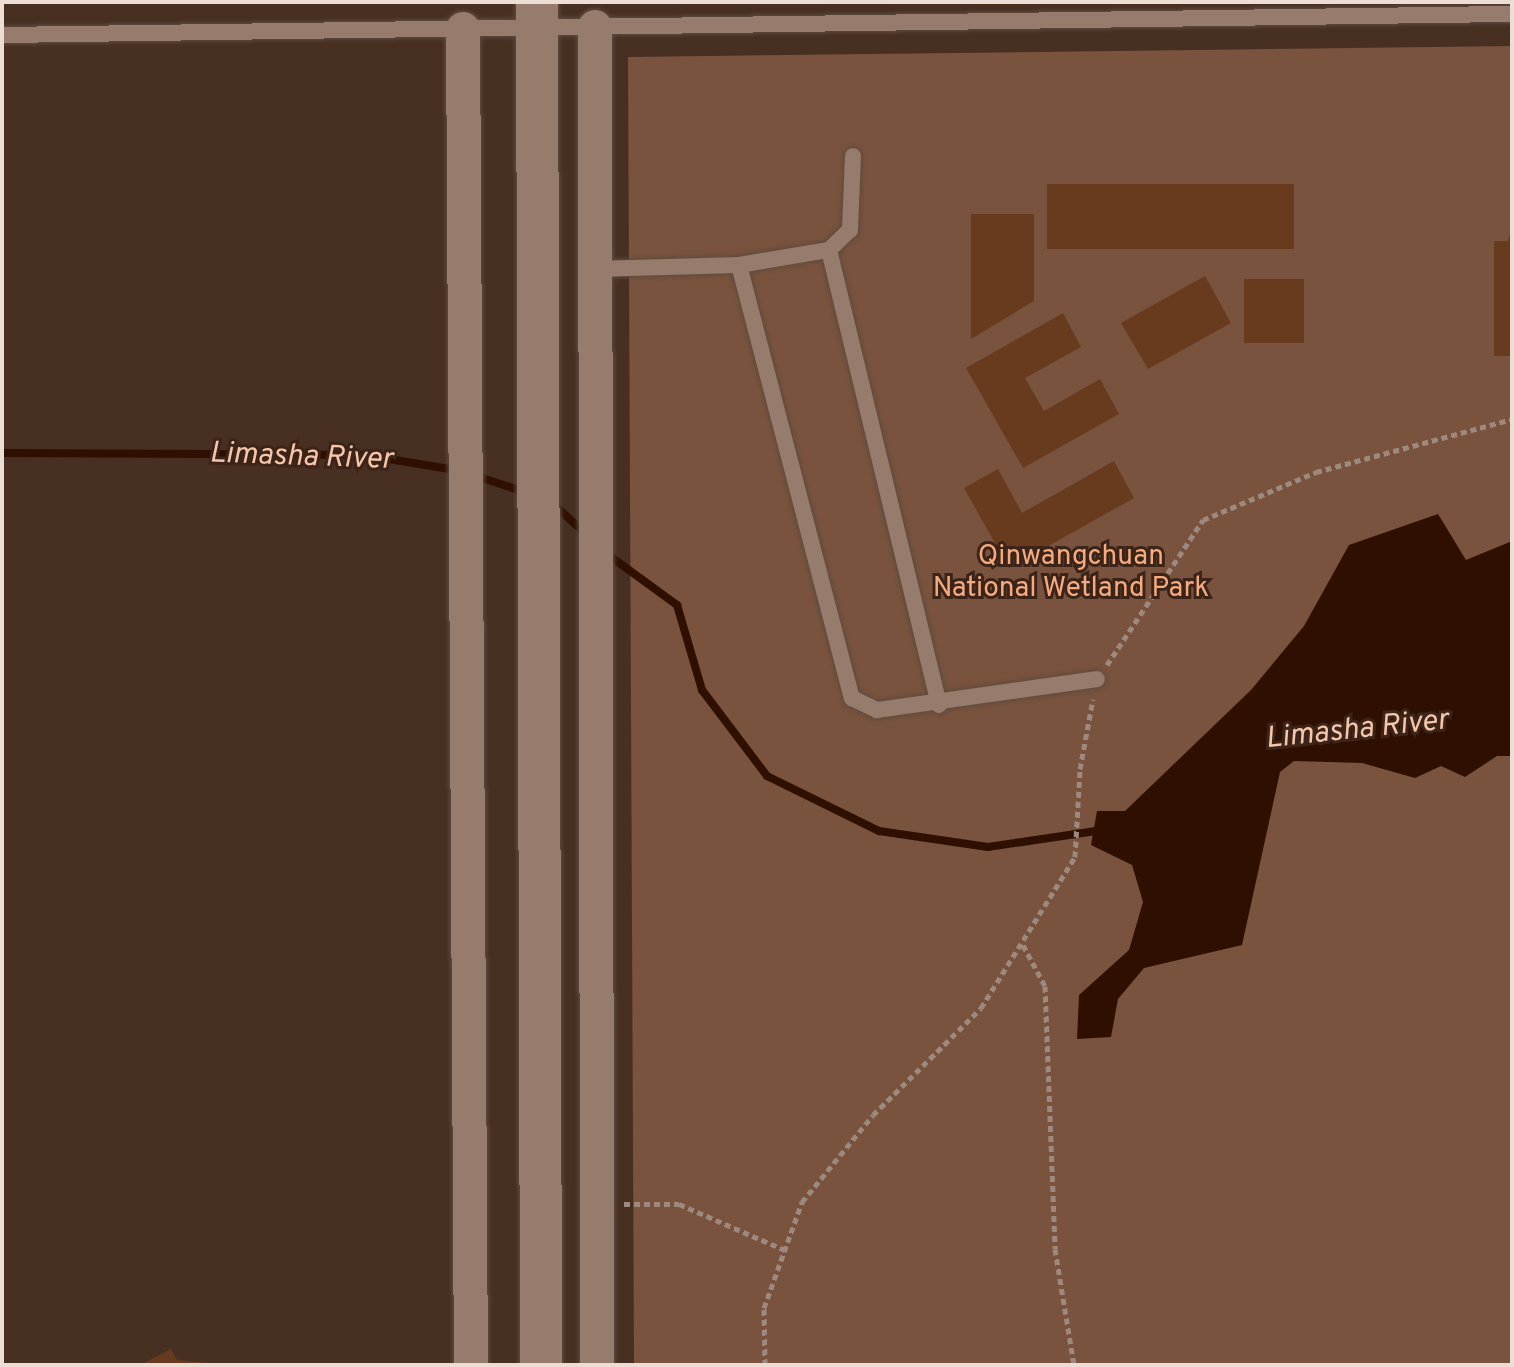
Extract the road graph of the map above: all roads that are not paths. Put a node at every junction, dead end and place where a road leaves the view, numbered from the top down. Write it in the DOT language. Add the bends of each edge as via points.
graph roads {
  1 [pos="1512,14"];
  2 [pos="537,15"];
  3 [pos="595,27"];
  4 [pos="463,29"];
  5 [pos="2,35"];
  6 [pos="853,156"];
  7 [pos="829,250"];
  8 [pos="739,265"];
  9 [pos="595,269"];
  10 [pos="1097,679"];
  11 [pos="939,705"];
  12 [pos="471,1365"];
  13 [pos="541,1365"];
  14 [pos="597,1365"];
  1 -- 3 [label="lane"];
  2 -- 3 [label="lane"];
  2 -- 4 [label="lane"];
  2 -- 13 [label="street"];
  3 -- 9 [label="street"];
  4 -- 5 [label="lane"];
  4 -- 12 [label="street"];
  6 -- 7 [label="lane" via="850,230"];
  7 -- 8 [label="lane"];
  7 -- 11 [label="lane"];
  8 -- 9 [label="lane"];
  8 -- 11 [label="lane" via="842,678 852,698 877,710"];
  9 -- 14 [label="street"];
  10 -- 11 [label="lane"];
}
